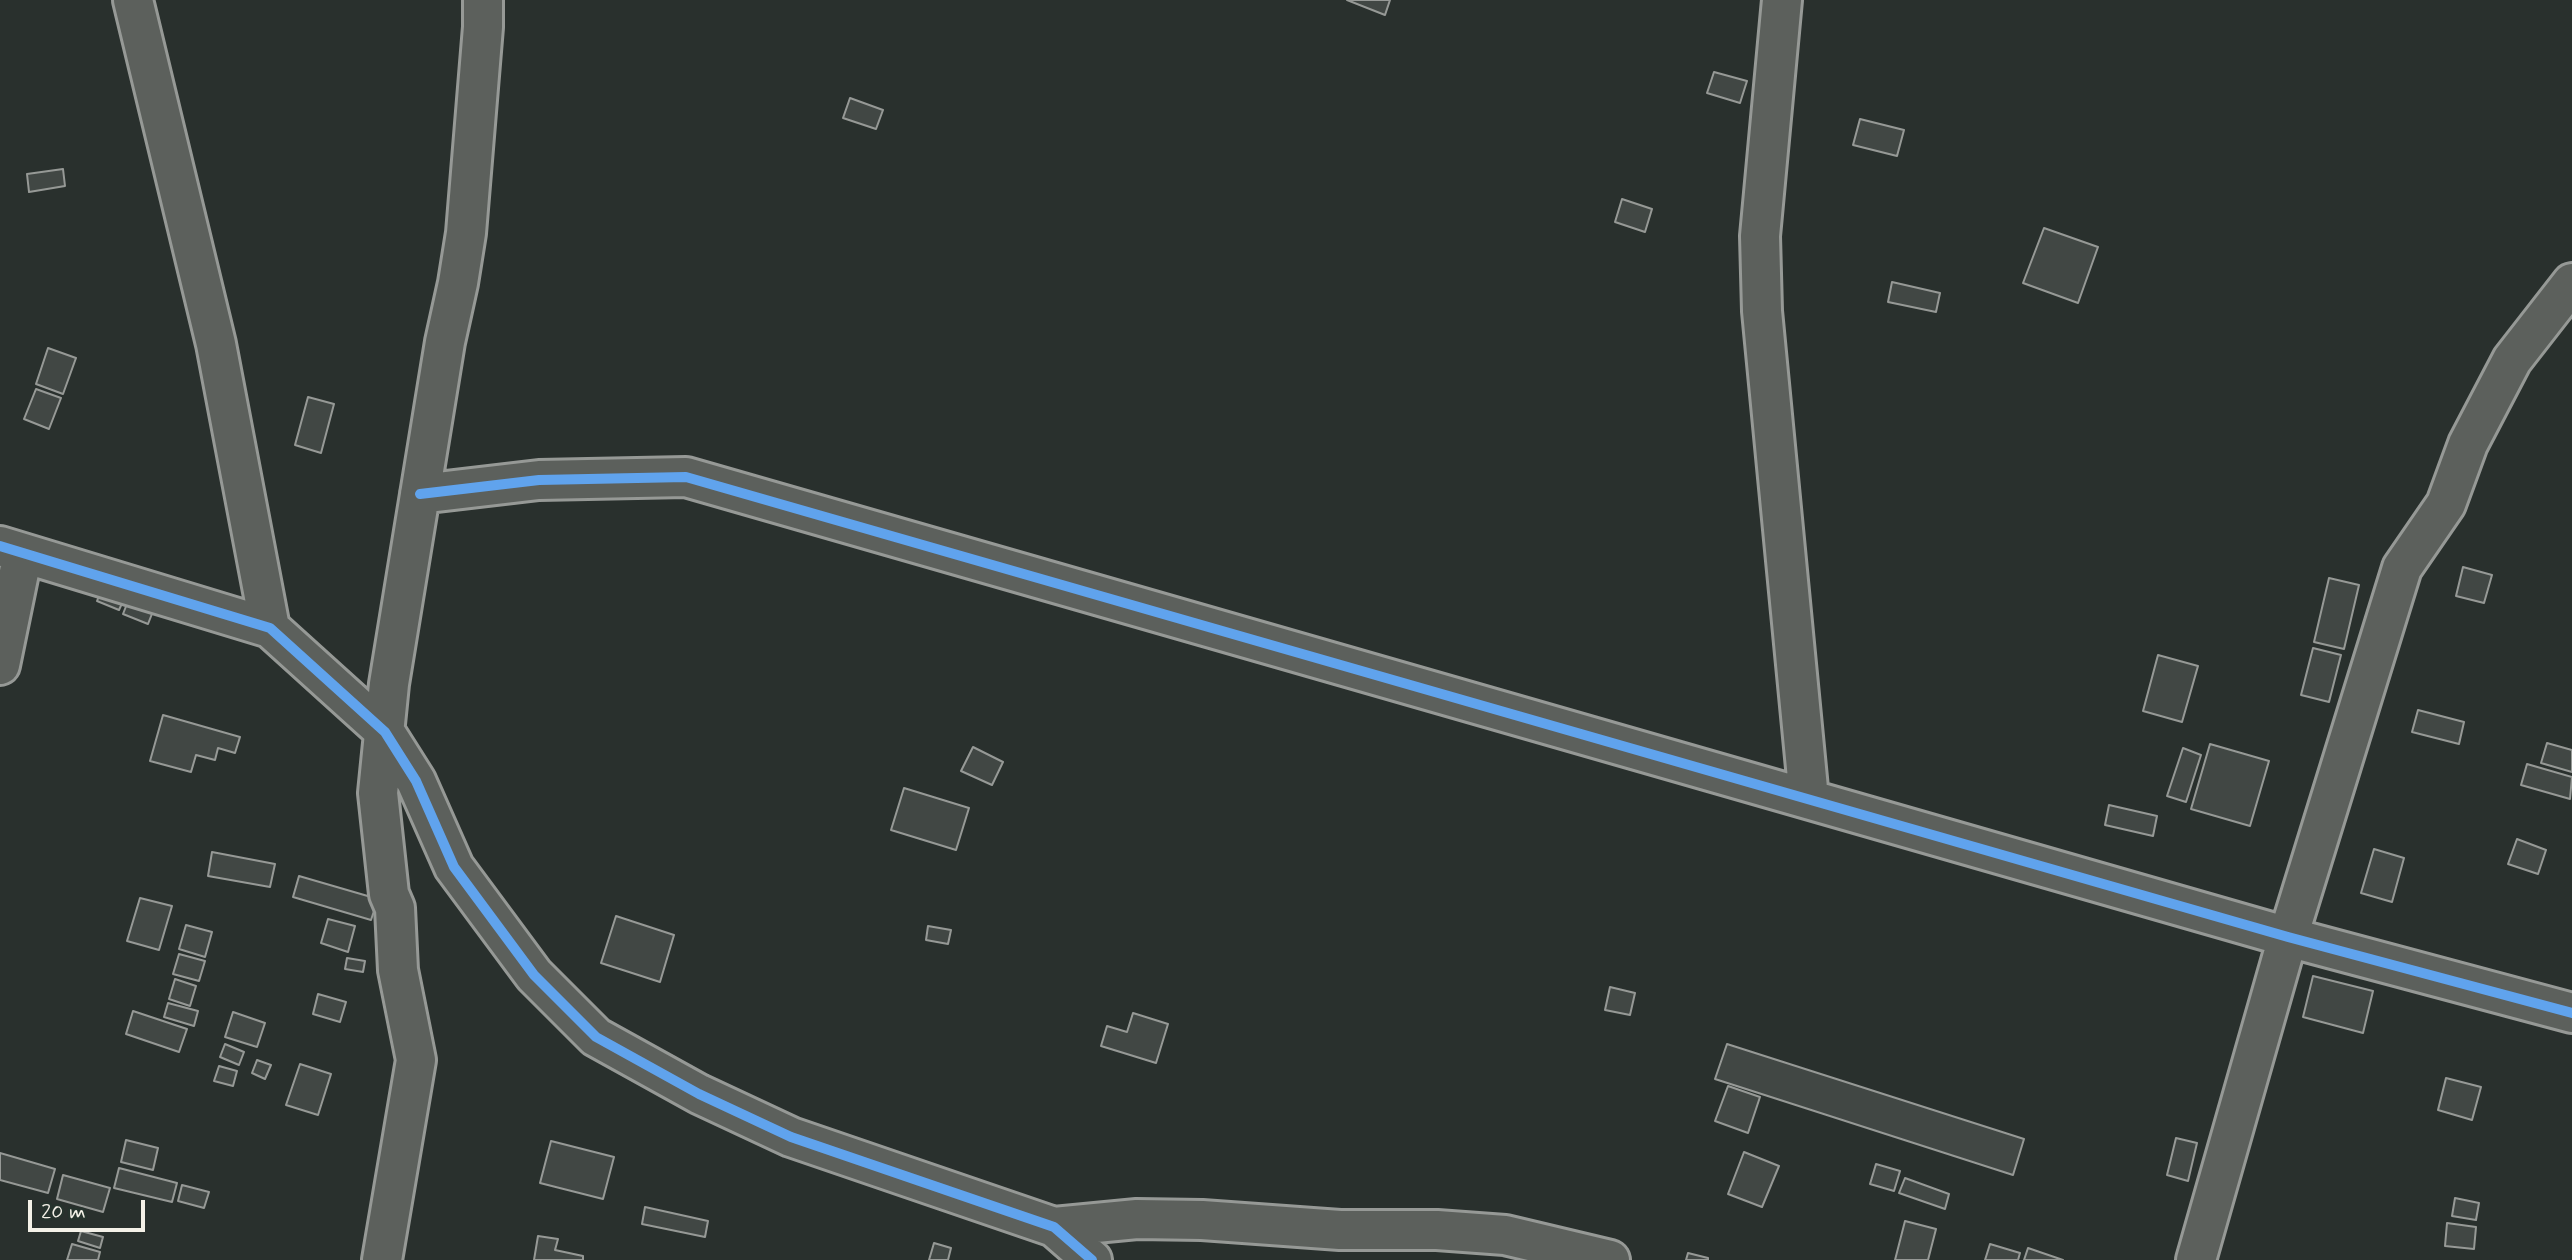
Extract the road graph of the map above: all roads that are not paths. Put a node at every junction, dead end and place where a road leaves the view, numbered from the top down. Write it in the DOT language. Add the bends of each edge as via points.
graph roads {
  1 [pos="133,0"];
  2 [pos="483,0"];
  3 [pos="1782,0"];
  4 [pos="2572,283"];
  5 [pos="420,494"];
  6 [pos="12,550"];
  7 [pos="271,628"];
  8 [pos="0,665"];
  9 [pos="385,732"];
  10 [pos="1809,799"];
  11 [pos="2288,937"];
  12 [pos="2572,1013"];
  13 [pos="1054,1227"];
  14 [pos="382,1260"];
  15 [pos="1092,1260"];
  16 [pos="1611,1260"];
  17 [pos="2196,1260"];
  1 -- 7 [label="street" via="216,344"];
  2 -- 5 [label="street" via="466,233"];
  3 -- 10 [label="street" via="1760,236 1762,311"];
  4 -- 11 [label="street" via="2512,360 2468,444 2446,504 2402,568"];
  5 -- 9 [label="street" via="388,684"];
  5 -- 10 [label="street" via="539,480 686,477"];
  6 -- 7 [label="street"];
  6 -- 8 [label="street"];
  7 -- 9 [label="street"];
  9 -- 13 [label="street" via="416,781 453,867 534,975 596,1037 699,1094 791,1137"];
  9 -- 14 [label="street" via="377,793 387,884 395,908 398,970 416,1060"];
  10 -- 11 [label="street"];
  11 -- 12 [label="street"];
  11 -- 17 [label="street"];
  13 -- 15 [label="street"];
  13 -- 16 [label="street" via="1136,1219 1450,1231 1505,1235"];
}
